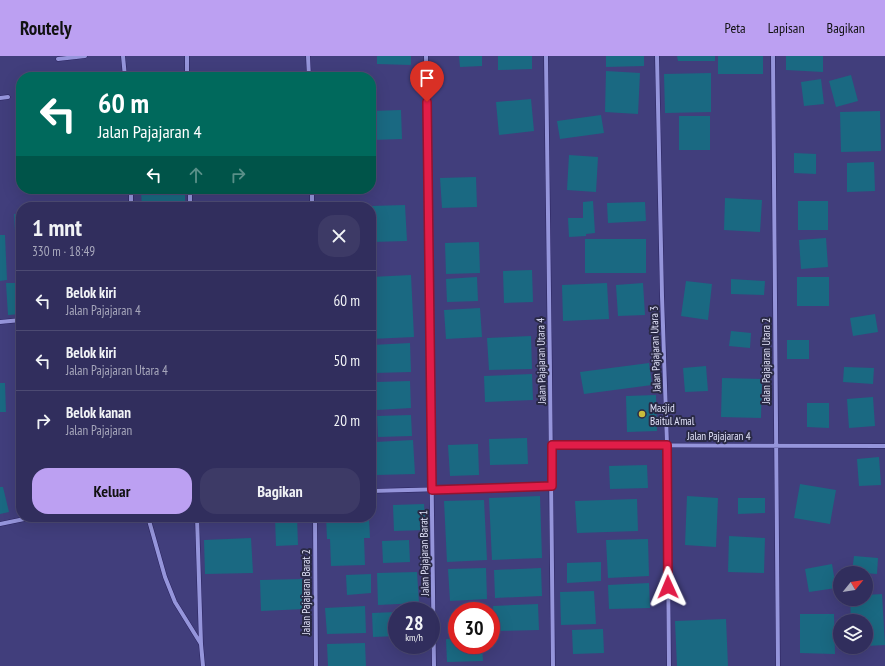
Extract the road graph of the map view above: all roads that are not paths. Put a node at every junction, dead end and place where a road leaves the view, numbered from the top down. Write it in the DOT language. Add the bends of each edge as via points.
graph roads {
  1 [pos="85,56"];
  2 [pos="123,56"];
  3 [pos="187,56"];
  4 [pos="308,56"];
  5 [pos="426,56"];
  6 [pos="546,56"];
  7 [pos="657,56"];
  8 [pos="773,56"];
  9 [pos="58,58"];
  10 [pos="125,72"];
  11 [pos="187,72"];
  12 [pos="309,72"];
  13 [pos="8,96"];
  14 [pos="0,98"];
  15 [pos="16,320"];
  16 [pos="0,322"];
  17 [pos="552,445"];
  18 [pos="667,445"];
  19 [pos="775,445"];
  20 [pos="885,446"];
  21 [pos="552,486"];
  22 [pos="432,490"];
  23 [pos="376,491"];
  24 [pos="16,521"];
  25 [pos="149,522"];
  26 [pos="197,522"];
  27 [pos="315,522"];
  28 [pos="0,524"];
  29 [pos="201,644"];
  30 [pos="203,666"];
  31 [pos="316,666"];
  32 [pos="434,666"];
  33 [pos="553,666"];
  34 [pos="669,666"];
  35 [pos="778,666"];
  1 -- 9 [label="street"];
  2 -- 10 [label="street"];
  3 -- 11 [label="street"];
  4 -- 12 [label="street"];
  5 -- 22 [label="street, Jalan Pajajaran Barat 1"];
  6 -- 17 [label="street, Jalan Pajajaran Utara 4"];
  7 -- 18 [label="street, Jalan Pajajaran Utara 3"];
  8 -- 19 [label="street, Jalan Pajajaran Utara 2"];
  13 -- 14 [label="street"];
  15 -- 16 [label="street"];
  17 -- 18 [label="street, Jalan Pajajaran 4"];
  17 -- 21 [label="street, Jalan Pajajaran Utara 4"];
  18 -- 19 [label="street, Jalan Pajajaran 4"];
  18 -- 34 [label="street, Jalan Pajajaran Utara 3"];
  19 -- 20 [label="street, Jalan Pajajaran 4"];
  19 -- 35 [label="street, Jalan Pajajaran Utara 2"];
  21 -- 22 [label="street"];
  21 -- 33 [label="street, Jalan Pajajaran Utara 4"];
  22 -- 23 [label="street"];
  22 -- 32 [label="street, Jalan Pajajaran Barat 1"];
  24 -- 28 [label="street"];
  25 -- 29 [label="street" via="175,602"];
  26 -- 29 [label="street"];
  27 -- 31 [label="street, Jalan Pajajaran Barat 2"];
  29 -- 30 [label="street"];
}
